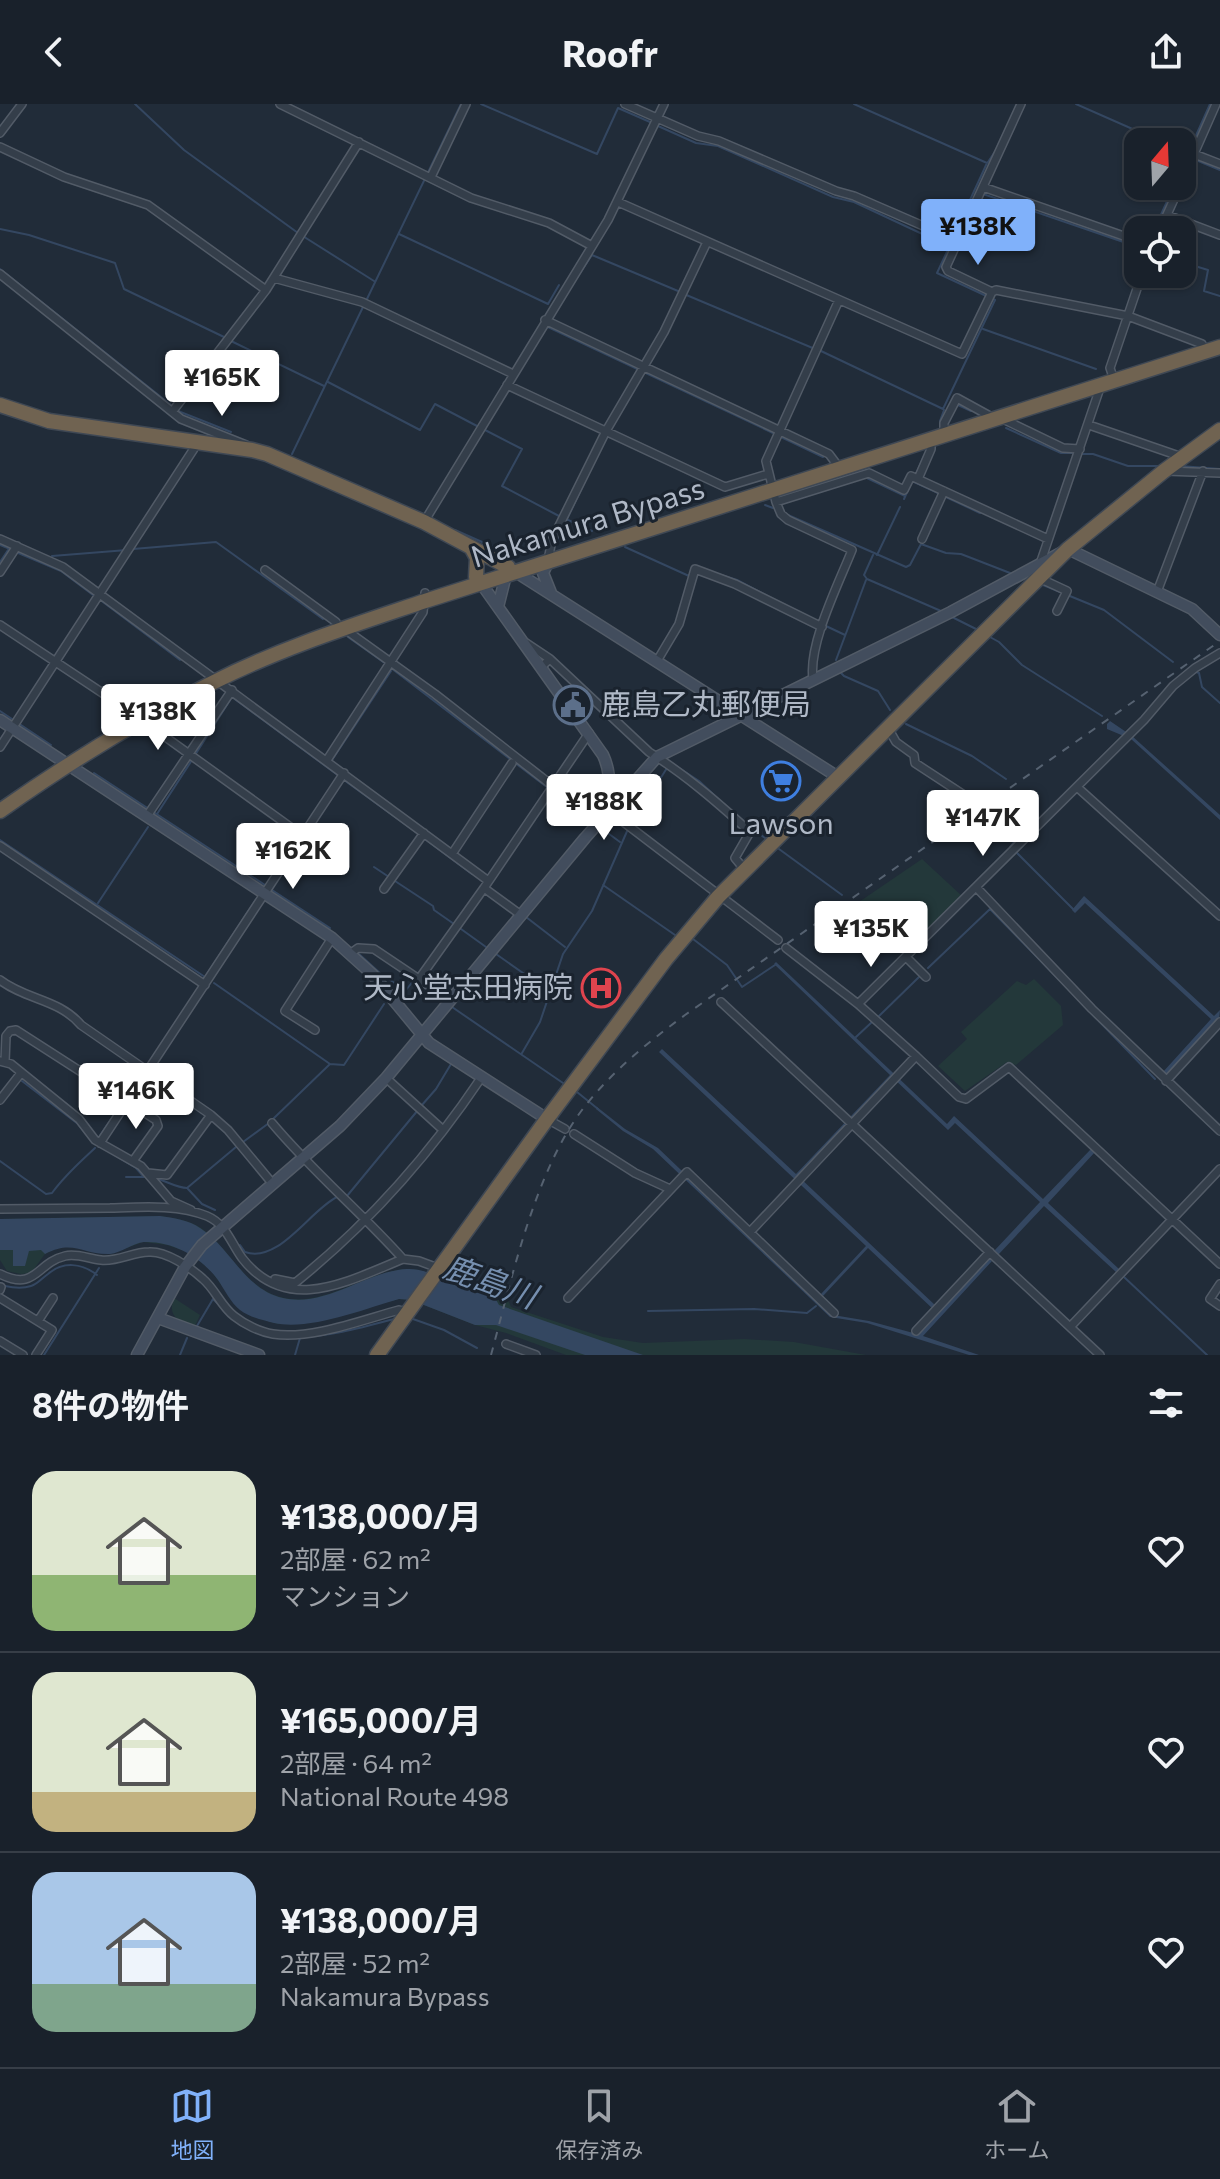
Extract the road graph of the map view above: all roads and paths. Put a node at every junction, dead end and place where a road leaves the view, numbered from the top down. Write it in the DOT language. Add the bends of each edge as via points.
graph roads {
  1 [pos="22,104"];
  2 [pos="280,104"];
  3 [pos="302,104"];
  4 [pos="466,104"];
  5 [pos="625,104"];
  6 [pos="664,104"];
  7 [pos="1021,104"];
  8 [pos="1216,104"];
  9 [pos="297,113"];
  10 [pos="657,119"];
  11 [pos="0,133"];
  12 [pos="359,142"];
  13 [pos="0,147"];
  14 [pos="1196,149"];
  15 [pos="1196,155"];
  16 [pos="1220,164"];
  17 [pos="427,175"];
  18 [pos="981,191"];
  19 [pos="1174,200"];
  20 [pos="618,202"];
  21 [pos="1167,215"];
  22 [pos="1220,235"];
  23 [pos="1124,237"];
  24 [pos="954,239"];
  25 [pos="707,242"];
  26 [pos="592,246"];
  27 [pos="0,274"];
  28 [pos="274,278"];
  29 [pos="1137,288"];
  30 [pos="266,290"];
  31 [pos="990,295"];
  32 [pos="839,300"];
  33 [pos="1128,316"];
  34 [pos="545,320"];
  35 [pos="1216,346"];
  36 [pos="641,370"];
  37 [pos="513,374"];
  38 [pos="1107,380"];
  39 [pos="507,385"];
  40 [pos="0,405"];
  41 [pos="172,412"];
  42 [pos="995,417"];
  43 [pos="1089,425"];
  44 [pos="944,429"];
  45 [pos="1220,430"];
  46 [pos="608,432"];
  47 [pos="779,432"];
  48 [pos="931,441"];
  49 [pos="197,444"];
  50 [pos="252,450"];
  51 [pos="1079,452"];
  52 [pos="1183,457"];
  53 [pos="839,466"];
  54 [pos="864,469"];
  55 [pos="1164,471"];
  56 [pos="1203,471"];
  57 [pos="1220,473"];
  58 [pos="918,479"];
  59 [pos="772,488"];
  60 [pos="944,491"];
  61 [pos="424,522"];
  62 [pos="0,539"];
  63 [pos="922,539"];
  64 [pos="1048,539"];
  65 [pos="17,546"];
  66 [pos="470,547"];
  67 [pos="1068,549"];
  68 [pos="549,558"];
  69 [pos="265,570"];
  70 [pos="510,571"];
  71 [pos="1039,571"];
  72 [pos="0,572"];
  73 [pos="479,580"];
  74 [pos="1157,592"];
  75 [pos="99,593"];
  76 [pos="552,593"];
  77 [pos="425,597"];
  78 [pos="498,607"];
  79 [pos="1057,611"];
  80 [pos="823,624"];
  81 [pos="0,625"];
  82 [pos="340,625"];
  83 [pos="1220,635"];
  84 [pos="1220,653"];
  85 [pos="55,661"];
  86 [pos="657,661"];
  87 [pos="546,663"];
  88 [pos="388,666"];
  89 [pos="214,679"];
  90 [pos="813,679"];
  91 [pos="232,690"];
  92 [pos="741,714"];
  93 [pos="138,719"];
  94 [pos="0,720"];
  95 [pos="15,724"];
  96 [pos="888,728"];
  97 [pos="589,733"];
  98 [pos="0,747"];
  99 [pos="188,754"];
  100 [pos="657,757"];
  101 [pos="327,760"];
  102 [pos="65,762"];
  103 [pos="512,763"];
  104 [pos="342,777"];
  105 [pos="838,777"];
  106 [pos="611,786"];
  107 [pos="1077,787"];
  108 [pos="551,788"];
  109 [pos="624,794"];
  110 [pos="970,799"];
  111 [pos="0,801"];
  112 [pos="0,811"];
  113 [pos="609,811"];
  114 [pos="149,812"];
  115 [pos="599,822"];
  116 [pos="422,836"];
  117 [pos="303,837"];
  118 [pos="0,846"];
  119 [pos="452,854"];
  120 [pos="332,857"];
  121 [pos="744,869"];
  122 [pos="486,884"];
  123 [pos="976,887"];
  124 [pos="384,889"];
  125 [pos="265,894"];
  126 [pos="718,897"];
  127 [pos="521,915"];
  128 [pos="1220,916"];
  129 [pos="332,938"];
  130 [pos="778,940"];
  131 [pos="786,948"];
  132 [pos="351,953"];
  133 [pos="908,955"];
  134 [pos="926,977"];
  135 [pos="419,979"];
  136 [pos="0,980"];
  137 [pos="202,983"];
  138 [pos="450,1000"];
  139 [pos="721,1002"];
  140 [pos="858,1004"];
  141 [pos="1220,1022"];
  142 [pos="315,1030"];
  143 [pos="422,1034"];
  144 [pos="916,1056"];
  145 [pos="3,1061"];
  146 [pos="144,1071"];
  147 [pos="21,1073"];
  148 [pos="386,1078"];
  149 [pos="481,1078"];
  150 [pos="1166,1081"];
  151 [pos="125,1099"];
  152 [pos="0,1100"];
  153 [pos="211,1115"];
  154 [pos="547,1119"];
  155 [pos="272,1123"];
  156 [pos="848,1123"];
  157 [pos="442,1129"];
  158 [pos="565,1129"];
  159 [pos="1220,1131"];
  160 [pos="574,1134"];
  161 [pos="98,1141"];
  162 [pos="302,1159"];
  163 [pos="133,1161"];
  164 [pos="1220,1169"];
  165 [pos="150,1177"];
  166 [pos="272,1183"];
  167 [pos="670,1189"];
  168 [pos="0,1209"];
  169 [pos="196,1213"];
  170 [pos="367,1218"];
  171 [pos="1171,1220"];
  172 [pos="218,1228"];
  173 [pos="750,1232"];
  174 [pos="990,1252"];
  175 [pos="403,1259"];
  176 [pos="187,1264"];
  177 [pos="1220,1264"];
  178 [pos="438,1268"];
  179 [pos="0,1274"];
  180 [pos="275,1279"];
  181 [pos="1220,1284"];
  182 [pos="0,1298"];
  183 [pos="53,1298"];
  184 [pos="568,1298"];
  185 [pos="1220,1306"];
  186 [pos="409,1308"];
  187 [pos="834,1313"];
  188 [pos="158,1318"];
  189 [pos="38,1321"];
  190 [pos="1071,1326"];
  191 [pos="916,1331"];
  192 [pos="0,1341"];
  193 [pos="506,1344"];
  194 [pos="229,1350"];
  195 [pos="23,1355"];
  196 [pos="36,1355"];
  197 [pos="137,1355"];
  198 [pos="259,1355"];
  199 [pos="377,1355"];
  200 [pos="536,1355"];
  201 [pos="1100,1355"];
  1 -- 11 [label="street"];
  2 -- 9 [label="street"];
  3 -- 9 [label="street"];
  4 -- 17 [label="street"];
  5 -- 10 [label="street"];
  6 -- 10 [label="street"];
  7 -- 18 [label="street"];
  8 -- 14 [label="street"];
  9 -- 12 [label="street"];
  10 -- 20 [label="street"];
  10 -- 24 [label="street"];
  12 -- 17 [label="street"];
  12 -- 28 [label="street"];
  13 -- 30 [label="street" via="64,177 148,205"];
  15 -- 16 [label="street"];
  17 -- 26 [label="street" via="471,198 563,229"];
  18 -- 23 [label="street"];
  18 -- 24 [label="street"];
  19 -- 21 [label="street"];
  20 -- 25 [label="street"];
  20 -- 26 [label="street"];
  21 -- 22 [label="street"];
  24 -- 31 [label="street" via="948,271"];
  25 -- 32 [label="street"];
  25 -- 36 [label="street"];
  26 -- 34 [label="street"];
  27 -- 41 [label="street"];
  28 -- 30 [label="street"];
  28 -- 37 [label="street" via="364,303"];
  29 -- 33 [label="street"];
  30 -- 41 [label="street"];
  31 -- 32 [label="street" via="962,354"];
  31 -- 33 [label="street" via="996,290"];
  32 -- 47 [label="street"];
  33 -- 35 [label="street"];
  33 -- 38 [label="street"];
  34 -- 36 [label="street"];
  34 -- 37 [label="street"];
  35 -- 38 [label="highway, Nakamura Bypass"];
  36 -- 46 [label="street"];
  36 -- 47 [label="street"];
  37 -- 39 [label="street"];
  38 -- 42 [label="highway, Nakamura Bypass"];
  38 -- 43 [label="street"];
  39 -- 46 [label="street"];
  39 -- 61 [label="street"];
  40 -- 49 [label="highway" via="49,421"];
  41 -- 50 [label="street"];
  42 -- 44 [label="highway, Nakamura Bypass"];
  42 -- 44 [label="street" via="957,398"];
  42 -- 48 [label="highway, Nakamura Bypass"];
  42 -- 51 [label="street"];
  43 -- 51 [label="street"];
  43 -- 52 [label="street"];
  44 -- 53 [label="highway, Nakamura Bypass"];
  45 -- 52 [label="highway"];
  46 -- 59 [label="street" via="725,487"];
  46 -- 68 [label="street" via="552,540"];
  47 -- 53 [label="street" via="829,454"];
  47 -- 59 [label="street" via="766,461"];
  48 -- 54 [label="highway, Nakamura Bypass"];
  48 -- 58 [label="street"];
  49 -- 50 [label="highway"];
  49 -- 75 [label="street"];
  50 -- 61 [label="highway"];
  51 -- 64 [label="street"];
  52 -- 55 [label="highway"];
  53 -- 54 [label="highway, Nakamura Bypass"];
  53 -- 59 [label="highway, Nakamura Bypass"];
  54 -- 58 [label="street" via="904,490 911,476"];
  54 -- 59 [label="street"];
  55 -- 56 [label="street"];
  55 -- 67 [label="highway"];
  56 -- 57 [label="street"];
  56 -- 74 [label="street"];
  58 -- 60 [label="street"];
  59 -- 68 [label="highway, Nakamura Bypass"];
  59 -- 80 [label="street" via="788,520 852,550"];
  60 -- 63 [label="street"];
  60 -- 64 [label="street"];
  61 -- 66 [label="highway"];
  62 -- 65 [label="street"];
  64 -- 71 [label="street"];
  65 -- 72 [label="street"];
  65 -- 75 [label="street" via="63,567"];
  66 -- 70 [label="highway"];
  66 -- 73 [label="highway"];
  67 -- 71 [label="highway"];
  67 -- 74 [label="street"];
  68 -- 70 [label="highway, Nakamura Bypass"];
  68 -- 76 [label="street" via="543,573"];
  69 -- 82 [label="street"];
  70 -- 73 [label="highway, Nakamura Bypass"];
  70 -- 76 [label="street"];
  70 -- 78 [label="street"];
  71 -- 79 [label="street" via="1067,591"];
  71 -- 90 [label="street"];
  71 -- 96 [label="highway"];
  73 -- 77 [label="highway, Nakamura Bypass"];
  73 -- 78 [label="street"];
  74 -- 83 [label="street" via="1202,615"];
  75 -- 85 [label="street"];
  75 -- 89 [label="street"];
  76 -- 86 [label="street"];
  77 -- 82 [label="highway, Nakamura Bypass"];
  77 -- 88 [label="street" via="423,612"];
  78 -- 87 [label="street"];
  80 -- 86 [label="street" via="695,569 679,624"];
  80 -- 90 [label="street"];
  81 -- 85 [label="street"];
  82 -- 88 [label="street"];
  82 -- 89 [label="highway, Nakamura Bypass"];
  84 -- 107 [label="street" via="1173,686"];
  85 -- 93 [label="street"];
  85 -- 95 [label="street"];
  86 -- 92 [label="street"];
  87 -- 97 [label="street"];
  87 -- 100 [label="street"];
  88 -- 101 [label="street"];
  88 -- 108 [label="street"];
  89 -- 91 [label="street"];
  89 -- 93 [label="highway, Nakamura Bypass"];
  90 -- 92 [label="street"];
  91 -- 99 [label="street"];
  91 -- 101 [label="street"];
  92 -- 100 [label="street"];
  92 -- 105 [label="street"];
  93 -- 99 [label="street"];
  93 -- 102 [label="highway, Nakamura Bypass"];
  94 -- 95 [label="street"];
  95 -- 98 [label="street"];
  95 -- 102 [label="street"];
  96 -- 105 [label="highway"];
  96 -- 110 [label="street" via="914,755 915,763"];
  97 -- 106 [label="street" via="608,766"];
  97 -- 108 [label="street"];
  99 -- 114 [label="street"];
  99 -- 117 [label="street"];
  100 -- 109 [label="street"];
  100 -- 121 [label="street" via="750,832 735,858"];
  101 -- 104 [label="street"];
  102 -- 111 [label="highway, Nakamura Bypass"];
  102 -- 112 [label="highway, Nakamura Bypass"];
  102 -- 114 [label="street"];
  103 -- 119 [label="street"];
  104 -- 116 [label="street"];
  104 -- 117 [label="street"];
  105 -- 121 [label="highway"];
  106 -- 109 [label="street"];
  106 -- 113 [label="street"];
  107 -- 123 [label="street"];
  107 -- 128 [label="street"];
  108 -- 115 [label="street"];
  108 -- 122 [label="street"];
  109 -- 113 [label="street"];
  113 -- 115 [label="street"];
  113 -- 126 [label="street"];
  114 -- 125 [label="street"];
  115 -- 127 [label="street"];
  116 -- 119 [label="street"];
  116 -- 124 [label="street"];
  117 -- 120 [label="street"];
  117 -- 125 [label="street"];
  118 -- 137 [label="street"];
  119 -- 122 [label="street"];
  121 -- 126 [label="highway"];
  122 -- 127 [label="street"];
  122 -- 135 [label="street"];
  123 -- 133 [label="street"];
  123 -- 150 [label="street"];
  125 -- 129 [label="street"];
  125 -- 137 [label="street"];
  126 -- 130 [label="street"];
  126 -- 154 [label="highway"];
  127 -- 138 [label="street"];
  129 -- 132 [label="street"];
  129 -- 142 [label="street" via="285,1011"];
  131 -- 140 [label="street"];
  132 -- 135 [label="street" via="374,949"];
  132 -- 143 [label="street"];
  133 -- 134 [label="street"];
  133 -- 140 [label="street"];
  135 -- 138 [label="street"];
  136 -- 146 [label="street" via="60,1006"];
  137 -- 146 [label="street"];
  138 -- 143 [label="street"];
  139 -- 156 [label="street"];
  140 -- 144 [label="street"];
  141 -- 150 [label="street"];
  143 -- 148 [label="street"];
  143 -- 149 [label="street"];
  144 -- 156 [label="street"];
  144 -- 171 [label="street" via="966,1099 1009,1067"];
  145 -- 147 [label="street"];
  145 -- 151 [label="street" via="6,1036 16,1030"];
  146 -- 151 [label="street"];
  146 -- 153 [label="street"];
  147 -- 152 [label="street"];
  147 -- 161 [label="street"];
  148 -- 157 [label="street"];
  148 -- 162 [label="street"];
  149 -- 154 [label="street"];
  149 -- 157 [label="street"];
  150 -- 159 [label="street"];
  151 -- 161 [label="street"];
  151 -- 163 [label="street" via="158,1126"];
  153 -- 165 [label="street" via="167,1175"];
  153 -- 166 [label="street"];
  154 -- 158 [label="street"];
  154 -- 178 [label="highway"];
  155 -- 162 [label="street"];
  156 -- 173 [label="street"];
  156 -- 174 [label="street"];
  157 -- 170 [label="street"];
  160 -- 167 [label="street"];
  161 -- 163 [label="street"];
  162 -- 166 [label="street"];
  162 -- 170 [label="street"];
  163 -- 165 [label="street"];
  164 -- 171 [label="street"];
  165 -- 169 [label="street" via="171,1201"];
  166 -- 172 [label="street"];
  167 -- 173 [label="street" via="684,1175"];
  167 -- 184 [label="street"];
  168 -- 169 [label="street" via="139,1207"];
  169 -- 172 [label="street" via="209,1217"];
  170 -- 175 [label="street"];
  170 -- 180 [label="street" via="295,1283"];
  171 -- 177 [label="street"];
  171 -- 190 [label="street"];
  172 -- 175 [label="street" via="256,1273 282,1288 312,1290 343,1283"];
  172 -- 176 [label="street"];
  173 -- 187 [label="street"];
  174 -- 190 [label="street"];
  174 -- 191 [label="street"];
  175 -- 178 [label="street"];
  176 -- 179 [label="street" via="147,1252 118,1261 66,1256 26,1280"];
  176 -- 186 [label="street" via="237,1319 270,1334 294,1335"];
  176 -- 188 [label="street"];
  178 -- 186 [label="highway"];
  181 -- 185 [label="street" via="1210,1299"];
  182 -- 189 [label="street"];
  183 -- 189 [label="street"];
  186 -- 199 [label="highway"];
  188 -- 194 [label="street"];
  188 -- 197 [label="street"];
  189 -- 196 [label="street" via="52,1330"];
  190 -- 201 [label="street"];
  192 -- 195 [label="street"];
  193 -- 200 [label="street"];
  194 -- 198 [label="street"];
}
